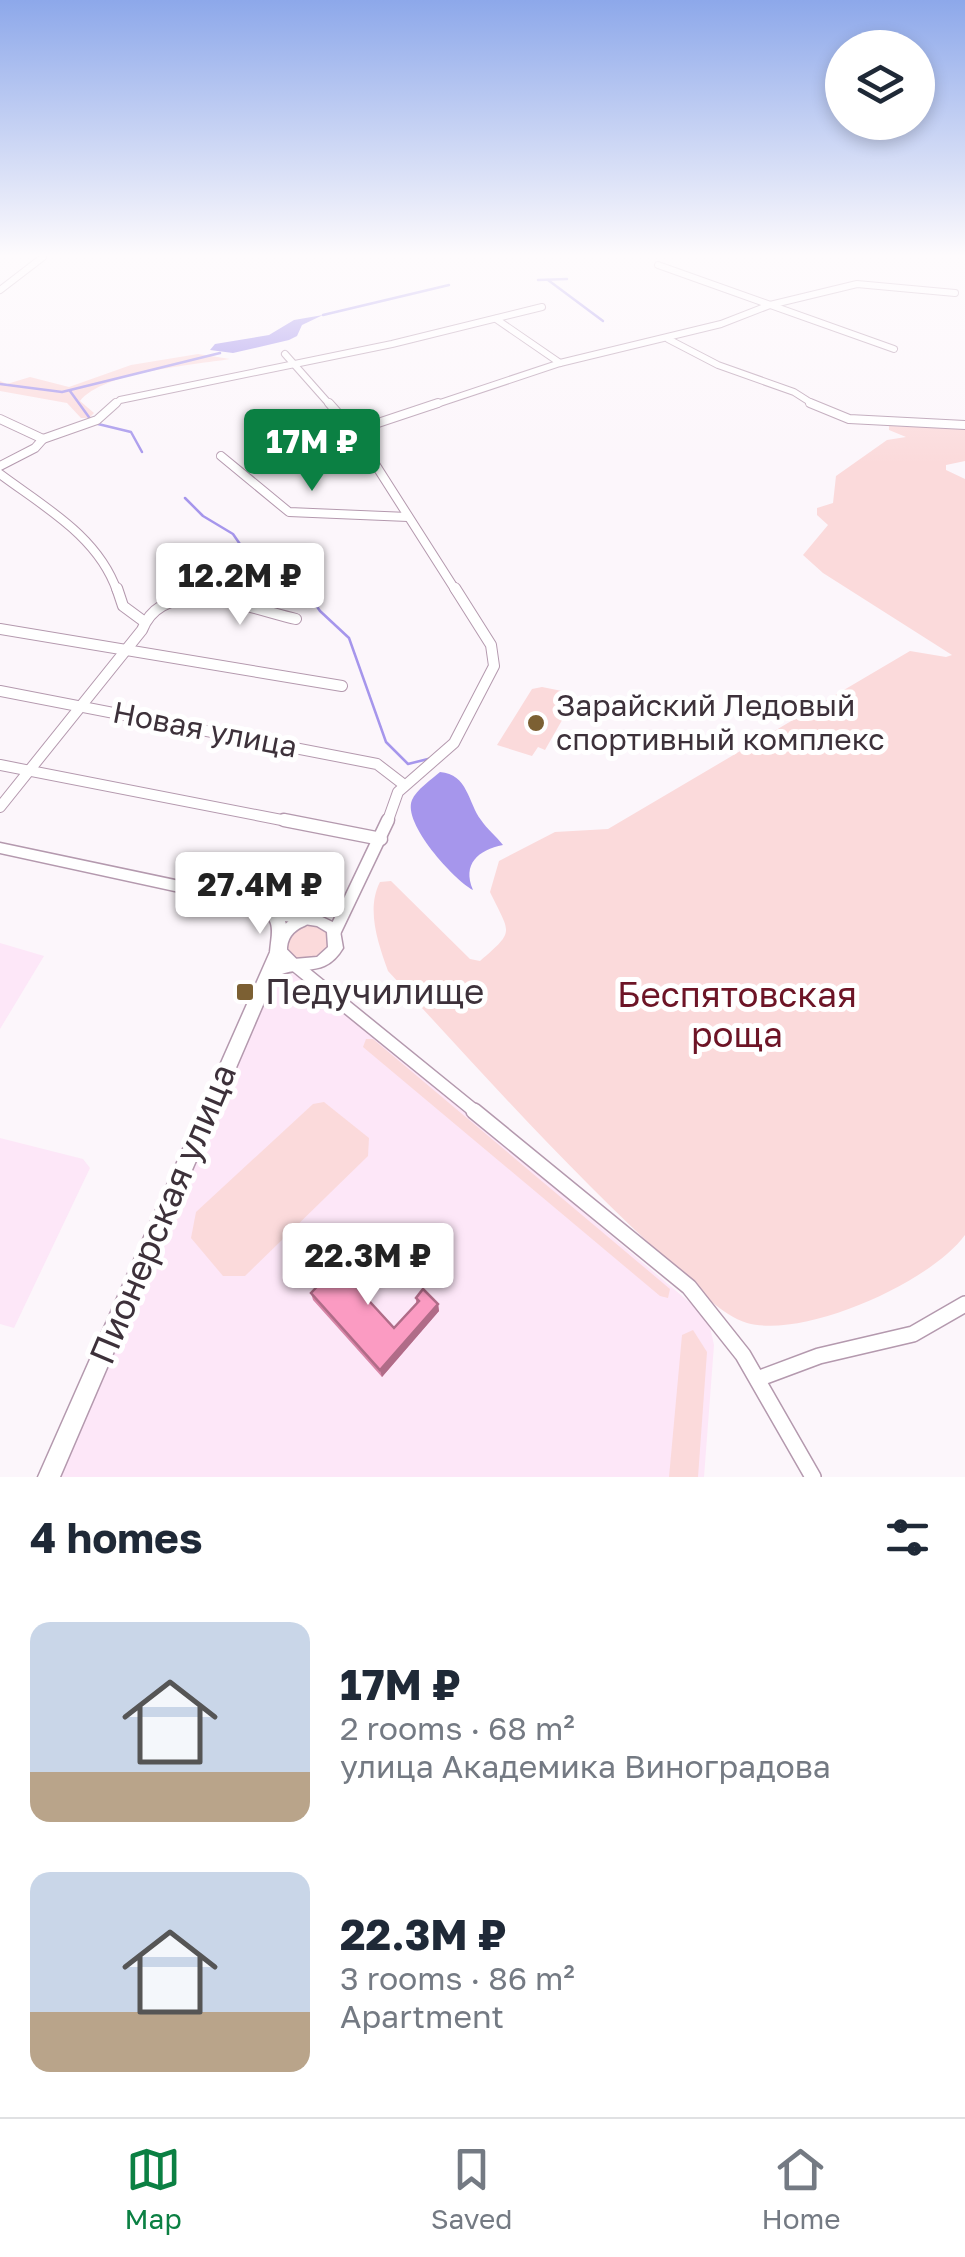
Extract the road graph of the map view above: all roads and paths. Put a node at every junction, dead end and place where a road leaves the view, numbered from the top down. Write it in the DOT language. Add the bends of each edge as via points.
graph roads {
  1 [pos="465,326"];
  2 [pos="506,326"];
  3 [pos="705,326"];
  4 [pos="830,326"];
  5 [pos="667,338"];
  6 [pos="894,348"];
  7 [pos="284,354"];
  8 [pos="560,363"];
  9 [pos="294,364"];
  10 [pos="0,419"];
  11 [pos="965,424"];
  12 [pos="354,432"];
  13 [pos="44,439"];
  14 [pos="221,456"];
  15 [pos="0,466"];
  16 [pos="0,474"];
  17 [pos="408,517"];
  18 [pos="142,620"];
  19 [pos="296,620"];
  20 [pos="0,629"];
  21 [pos="125,650"];
  22 [pos="342,686"];
  23 [pos="0,690"];
  24 [pos="81,705"];
  25 [pos="0,764"];
  26 [pos="29,770"];
  27 [pos="403,784"];
  28 [pos="0,807"];
  29 [pos="381,839"];
  30 [pos="0,848"];
  31 [pos="344,908"];
  32 [pos="274,914"];
  33 [pos="311,920"];
  34 [pos="336,931"];
  35 [pos="280,945"];
  36 [pos="327,960"];
  37 [pos="294,965"];
  38 [pos="268,974"];
  39 [pos="328,988"];
  40 [pos="965,1304"];
  41 [pos="760,1378"];
  42 [pos="49,1477"];
  43 [pos="813,1477"];
  1 -- 9 [label="street"];
  2 -- 8 [label="street"];
  3 -- 5 [label="street"];
  4 -- 6 [label="street"];
  5 -- 8 [label="street"];
  5 -- 11 [label="street" via="850,418"];
  7 -- 9 [label="street"];
  8 -- 12 [label="street"];
  9 -- 12 [label="street"];
  9 -- 13 [label="street" via="120,400 98,420"];
  10 -- 13 [label="street"];
  12 -- 17 [label="street"];
  13 -- 15 [label="street"];
  14 -- 17 [label="street" via="289,512"];
  16 -- 18 [label="street" via="81,534 111,573 122,606"];
  17 -- 27 [label="street" via="491,645 494,666 454,742"];
  18 -- 19 [label="street" via="170,598 192,598"];
  18 -- 21 [label="street"];
  20 -- 21 [label="street"];
  21 -- 22 [label="street"];
  21 -- 24 [label="street"];
  23 -- 24 [label="street, Новая улица"];
  24 -- 26 [label="street"];
  24 -- 27 [label="street, Новая улица" via="377,764"];
  25 -- 26 [label="street"];
  26 -- 28 [label="street"];
  26 -- 29 [label="street"];
  27 -- 29 [label="street"];
  29 -- 31 [label="street"];
  30 -- 32 [label="main road" via="260,904"];
  31 -- 33 [label="street"];
  31 -- 34 [label="street"];
  32 -- 33 [label="main road"];
  32 -- 35 [label="main road"];
  33 -- 34 [label="main road"];
  33 -- 35 [label="street" via="291,926"];
  34 -- 36 [label="main road" via="336,948"];
  35 -- 37 [label="street"];
  35 -- 38 [label="main road, Пионерская улица"];
  36 -- 37 [label="main road"];
  36 -- 39 [label="street"];
  37 -- 38 [label="main road"];
  37 -- 39 [label="street"];
  38 -- 42 [label="main road, Пионерская улица"];
  39 -- 41 [label="street" via="689,1287 729,1330"];
  40 -- 41 [label="street" via="948,1319 887,1345 820,1356"];
  41 -- 43 [label="street"];
}
